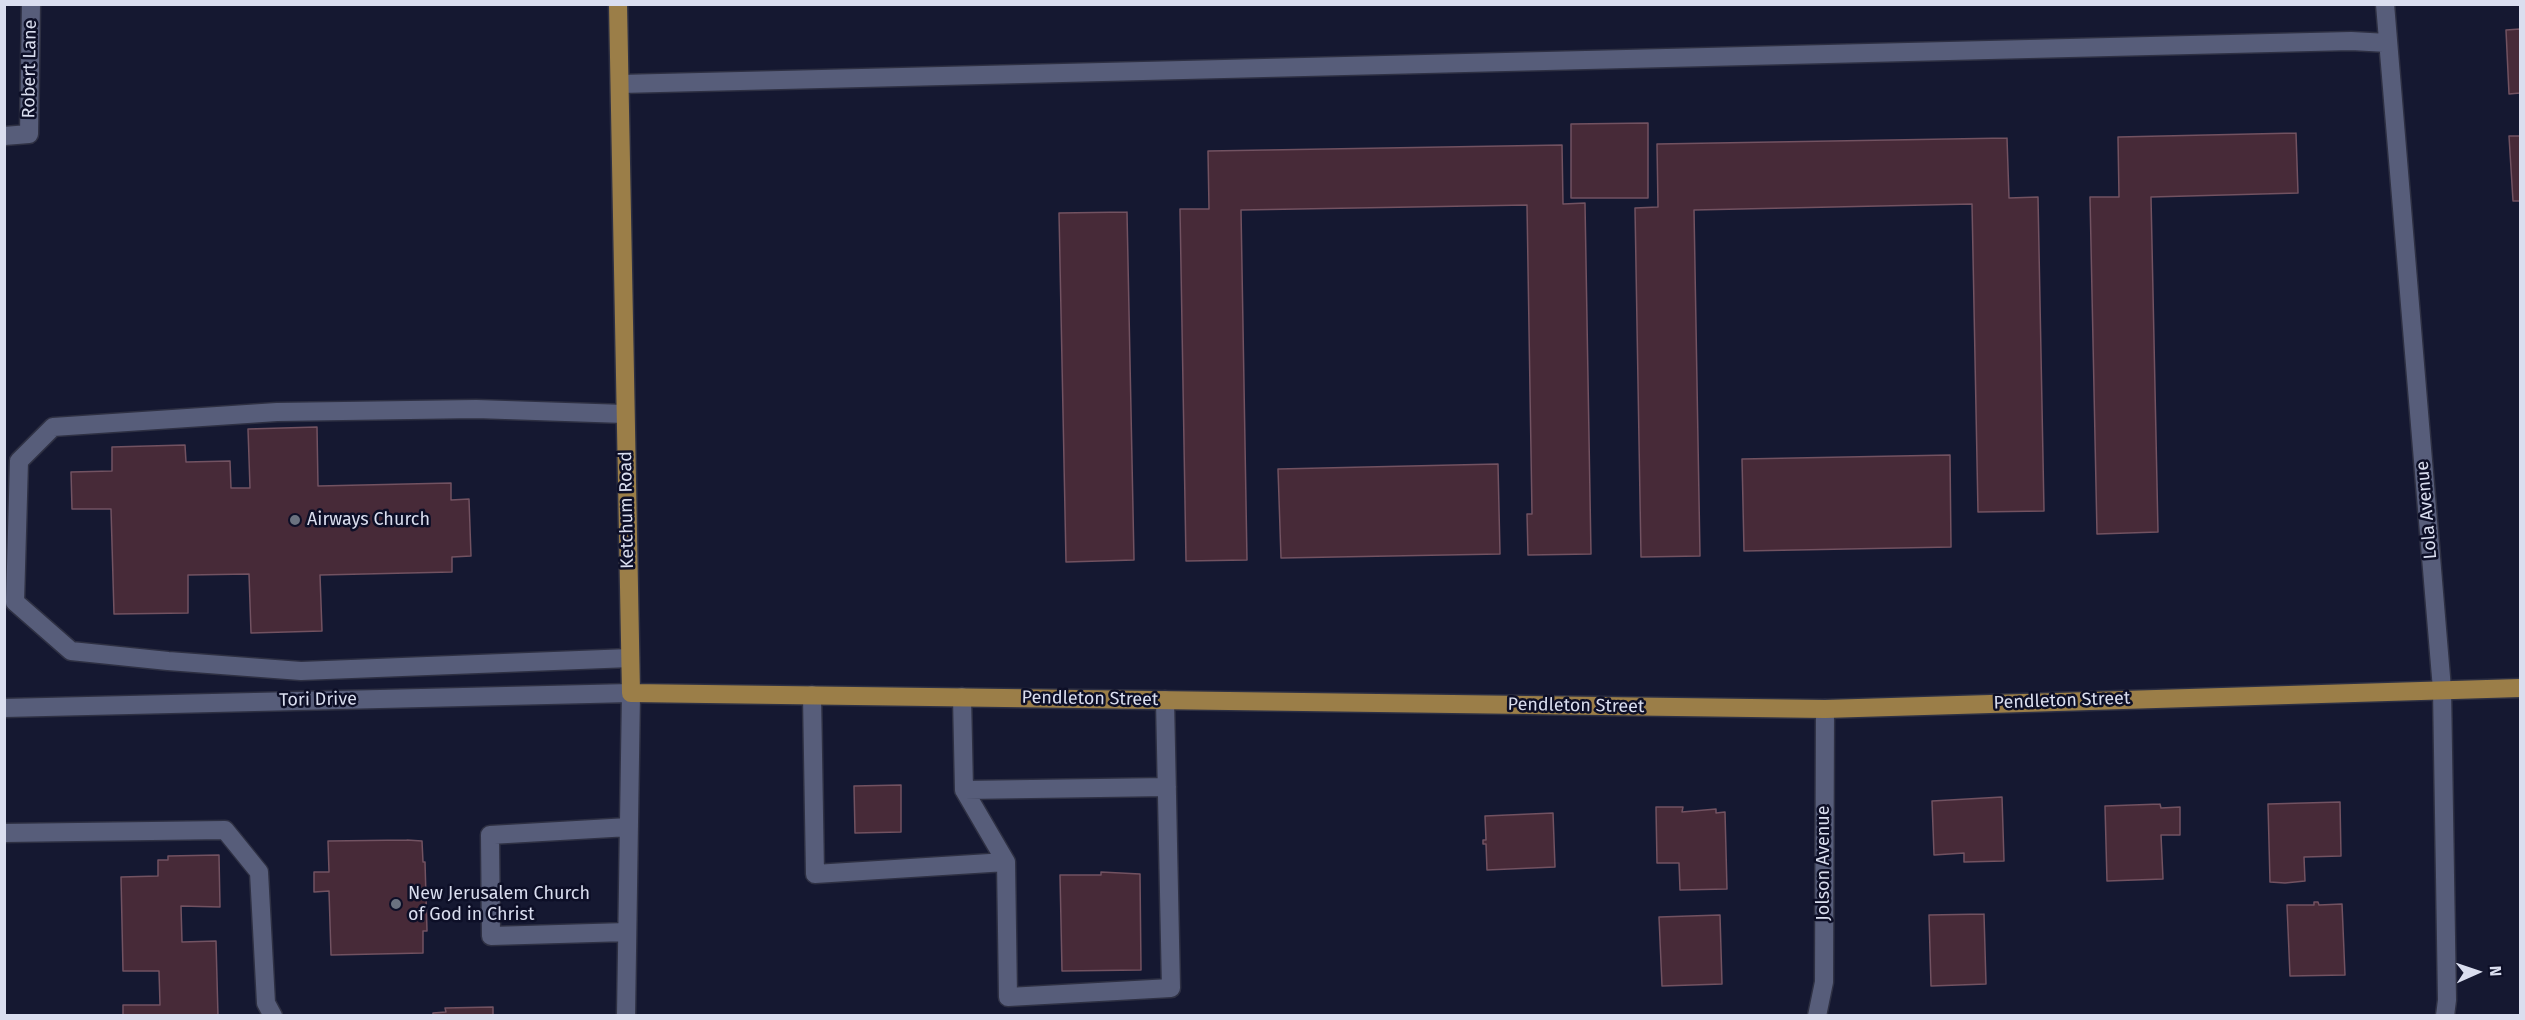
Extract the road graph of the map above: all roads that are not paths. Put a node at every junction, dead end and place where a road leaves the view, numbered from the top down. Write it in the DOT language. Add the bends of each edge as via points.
graph roads {
  1 [pos="32,4"];
  2 [pos="618,4"];
  3 [pos="2385,4"];
  4 [pos="2388,44"];
  5 [pos="620,84"];
  6 [pos="4,135"];
  7 [pos="626,414"];
  8 [pos="630,658"];
  9 [pos="2520,688"];
  10 [pos="2442,689"];
  11 [pos="631,693"];
  12 [pos="812,695"];
  13 [pos="962,697"];
  14 [pos="1165,700"];
  15 [pos="4,708"];
  16 [pos="1824,709"];
  17 [pos="1167,787"];
  18 [pos="964,790"];
  19 [pos="629,827"];
  20 [pos="4,833"];
  21 [pos="1006,862"];
  22 [pos="627,932"];
  23 [pos="273,1016"];
  24 [pos="626,1016"];
  25 [pos="1817,1016"];
  26 [pos="2445,1016"];
  1 -- 6 [label="street, Robert Lane" via="28,134"];
  2 -- 5 [label="main road, Ketchum Road"];
  3 -- 4 [label="street, Lola Avenue"];
  4 -- 5 [label="street" via="2339,42"];
  4 -- 10 [label="street, Lola Avenue"];
  5 -- 7 [label="main road, Ketchum Road"];
  7 -- 8 [label="main road, Ketchum Road"];
  7 -- 8 [label="street" via="476,410 277,412 53,427 18,461 15,602 71,651 168,661 301,670"];
  8 -- 11 [label="main road, Ketchum Road"];
  9 -- 10 [label="main road, Pendleton Street"];
  10 -- 16 [label="main road, Pendleton Street"];
  10 -- 26 [label="street, Lola Avenue"];
  11 -- 12 [label="main road, Pendleton Street"];
  11 -- 15 [label="street, Tori Drive"];
  11 -- 19 [label="street, Ketchum Road"];
  12 -- 13 [label="main road, Pendleton Street"];
  12 -- 21 [label="street" via="815,874"];
  13 -- 14 [label="main road, Pendleton Street"];
  13 -- 18 [label="street"];
  14 -- 16 [label="main road, Pendleton Street"];
  14 -- 17 [label="street"];
  16 -- 25 [label="street, Jolson Avenue" via="1824,982"];
  17 -- 18 [label="street"];
  17 -- 21 [label="street" via="1171,988 1008,997"];
  18 -- 21 [label="street"];
  19 -- 22 [label="street, Ketchum Road"];
  19 -- 22 [label="street" via="490,836 491,936"];
  20 -- 23 [label="street" via="225,830 259,872 266,1003"];
  22 -- 24 [label="street, Ketchum Road"];
}
